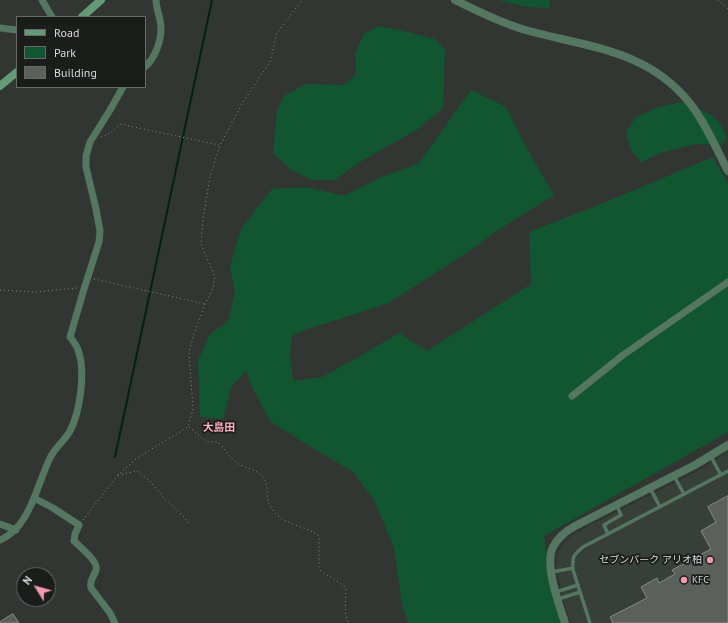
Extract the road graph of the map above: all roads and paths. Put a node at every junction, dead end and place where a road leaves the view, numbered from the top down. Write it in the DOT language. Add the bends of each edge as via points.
graph roads {
  1 [pos="42,0"];
  2 [pos="102,0"];
  3 [pos="156,0"];
  4 [pos="302,0"];
  5 [pos="455,0"];
  6 [pos="718,0"];
  7 [pos="728,9"];
  8 [pos="51,16"];
  9 [pos="83,16"];
  10 [pos="0,28"];
  11 [pos="16,30"];
  12 [pos="146,66"];
  13 [pos="16,73"];
  14 [pos="0,86"];
  15 [pos="122,88"];
  16 [pos="94,135"];
  17 [pos="220,145"];
  18 [pos="728,171"];
  19 [pos="87,278"];
  20 [pos="728,282"];
  21 [pos="84,289"];
  22 [pos="0,290"];
  23 [pos="205,304"];
  24 [pos="572,396"];
  25 [pos="188,427"];
  26 [pos="728,445"];
  27 [pos="711,456"];
  28 [pos="728,471"];
  29 [pos="118,475"];
  30 [pos="721,475"];
  31 [pos="674,476"];
  32 [pos="650,488"];
  33 [pos="684,494"];
  34 [pos="34,498"];
  35 [pos="616,505"];
  36 [pos="660,507"];
  37 [pos="0,524"];
  38 [pos="79,525"];
  39 [pos="190,525"];
  40 [pos="16,530"];
  41 [pos="608,534"];
  42 [pos="0,540"];
  43 [pos="573,568"];
  44 [pos="552,572"];
  45 [pos="578,585"];
  46 [pos="580,592"];
  47 [pos="557,595"];
  48 [pos="115,623"];
  49 [pos="349,623"];
  50 [pos="565,623"];
  51 [pos="590,623"];
  1 -- 8 [label="street"];
  2 -- 9 [label="main road"];
  3 -- 12 [label="street" via="161,27 160,42"];
  4 -- 17 [label="path" via="277,33 270,62 243,102"];
  5 -- 18 [label="street" via="521,29 621,54 654,70 689,102"];
  6 -- 7 [label="path"];
  10 -- 11 [label="street"];
  13 -- 14 [label="main road"];
  15 -- 16 [label="street"];
  16 -- 17 [label="path" via="108,135 120,124"];
  16 -- 19 [label="street" via="86,156 86,167 100,231"];
  17 -- 23 [label="path" via="210,176 203,219 201,244 215,277"];
  19 -- 21 [label="street"];
  19 -- 23 [label="path"];
  20 -- 24 [label="street" via="623,355"];
  21 -- 22 [label="path" via="35,292"];
  21 -- 34 [label="street" via="70,337 78,350 82,374 77,413 70,431 51,456"];
  23 -- 25 [label="path" via="189,352 193,409"];
  25 -- 29 [label="path" via="138,458"];
  25 -- 49 [label="path" via="207,442 218,442 234,461 264,477 268,502 276,514 285,521 320,536 321,571 346,589 345,610"];
  26 -- 27 [label="street"];
  27 -- 30 [label="lane"];
  27 -- 31 [label="street"];
  28 -- 30 [label="lane"];
  29 -- 38 [label="path"];
  29 -- 39 [label="path" via="137,472 150,481"];
  30 -- 33 [label="lane"];
  31 -- 32 [label="street"];
  31 -- 33 [label="lane"];
  32 -- 35 [label="street"];
  32 -- 36 [label="lane"];
  33 -- 36 [label="lane"];
  34 -- 38 [label="street"];
  34 -- 40 [label="street"];
  35 -- 41 [label="lane" via="621,516 604,525"];
  35 -- 44 [label="street" via="575,526 560,537 552,548"];
  36 -- 41 [label="lane"];
  37 -- 40 [label="street"];
  38 -- 48 [label="street" via="74,534 74,541 97,565 90,583 91,588"];
  40 -- 42 [label="street"];
  41 -- 43 [label="lane" via="576,553 573,557"];
  43 -- 44 [label="lane"];
  43 -- 45 [label="lane"];
  44 -- 47 [label="street"];
  45 -- 46 [label="lane"];
  45 -- 47 [label="lane"];
  46 -- 47 [label="lane"];
  46 -- 51 [label="lane"];
  47 -- 50 [label="street"];
}
